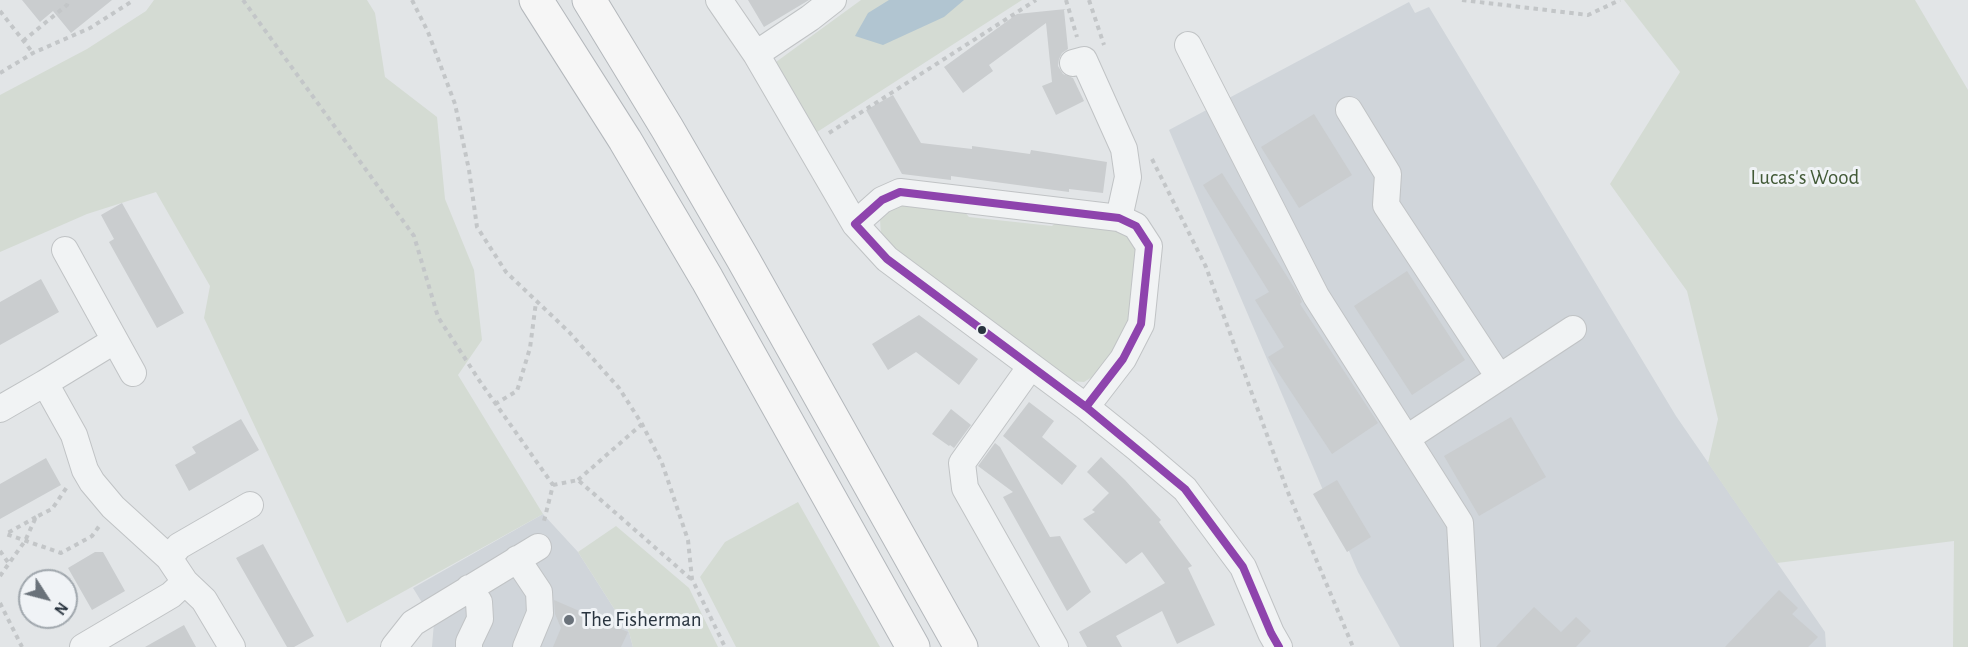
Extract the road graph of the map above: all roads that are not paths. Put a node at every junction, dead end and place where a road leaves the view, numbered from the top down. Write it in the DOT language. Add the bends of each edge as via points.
graph roads {
  1 [pos="537,0"];
  2 [pos="589,0"];
  3 [pos="719,0"];
  4 [pos="833,0"];
  5 [pos="1188,45"];
  6 [pos="756,54"];
  7 [pos="1088,58"];
  8 [pos="1348,110"];
  9 [pos="1119,218"];
  10 [pos="855,224"];
  11 [pos="65,250"];
  12 [pos="1573,329"];
  13 [pos="114,341"];
  14 [pos="1031,366"];
  15 [pos="133,373"];
  16 [pos="1499,377"];
  17 [pos="45,383"];
  18 [pos="1086,407"];
  19 [pos="0,409"];
  20 [pos="1407,438"];
  21 [pos="250,505"];
  22 [pos="169,558"];
  23 [pos="186,582"];
  24 [pos="469,588"];
  25 [pos="83,647"];
  26 [pos="232,647"];
  27 [pos="394,647"];
  28 [pos="469,647"];
  29 [pos="526,647"];
  30 [pos="913,647"];
  31 [pos="961,647"];
  32 [pos="1055,647"];
  33 [pos="1279,647"];
  34 [pos="1467,647"];
  1 -- 30 [label="highway" via="707,279"];
  2 -- 31 [label="highway" via="737,249"];
  3 -- 6 [label="street"];
  4 -- 6 [label="street"];
  5 -- 20 [label="street" via="1316,296"];
  6 -- 10 [label="street"];
  7 -- 9 [label="street" via="1124,149 1128,177"];
  8 -- 16 [label="street" via="1388,174 1386,205"];
  9 -- 10 [label="street" via="900,192 882,200"];
  9 -- 18 [label="street" via="1136,226 1149,246 1141,324 1123,359"];
  10 -- 14 [label="street" via="887,259"];
  11 -- 13 [label="street"];
  12 -- 16 [label="street"];
  13 -- 15 [label="street"];
  13 -- 17 [label="street"];
  14 -- 18 [label="street"];
  14 -- 32 [label="street" via="962,463 965,488"];
  16 -- 20 [label="street"];
  17 -- 19 [label="street"];
  17 -- 22 [label="street" via="74,435 85,470 113,507"];
  18 -- 33 [label="street" via="1185,489 1243,567"];
  20 -- 34 [label="street" via="1460,523"];
  21 -- 22 [label="street" via="180,546"];
  22 -- 23 [label="street"];
  23 -- 25 [label="street"];
  23 -- 26 [label="street" via="204,600"];
  24 -- 27 [label="street" via="413,623"];
  24 -- 28 [label="street" via="479,602 480,619"];
  24 -- 29 [label="street" via="528,553 540,613"];
}
